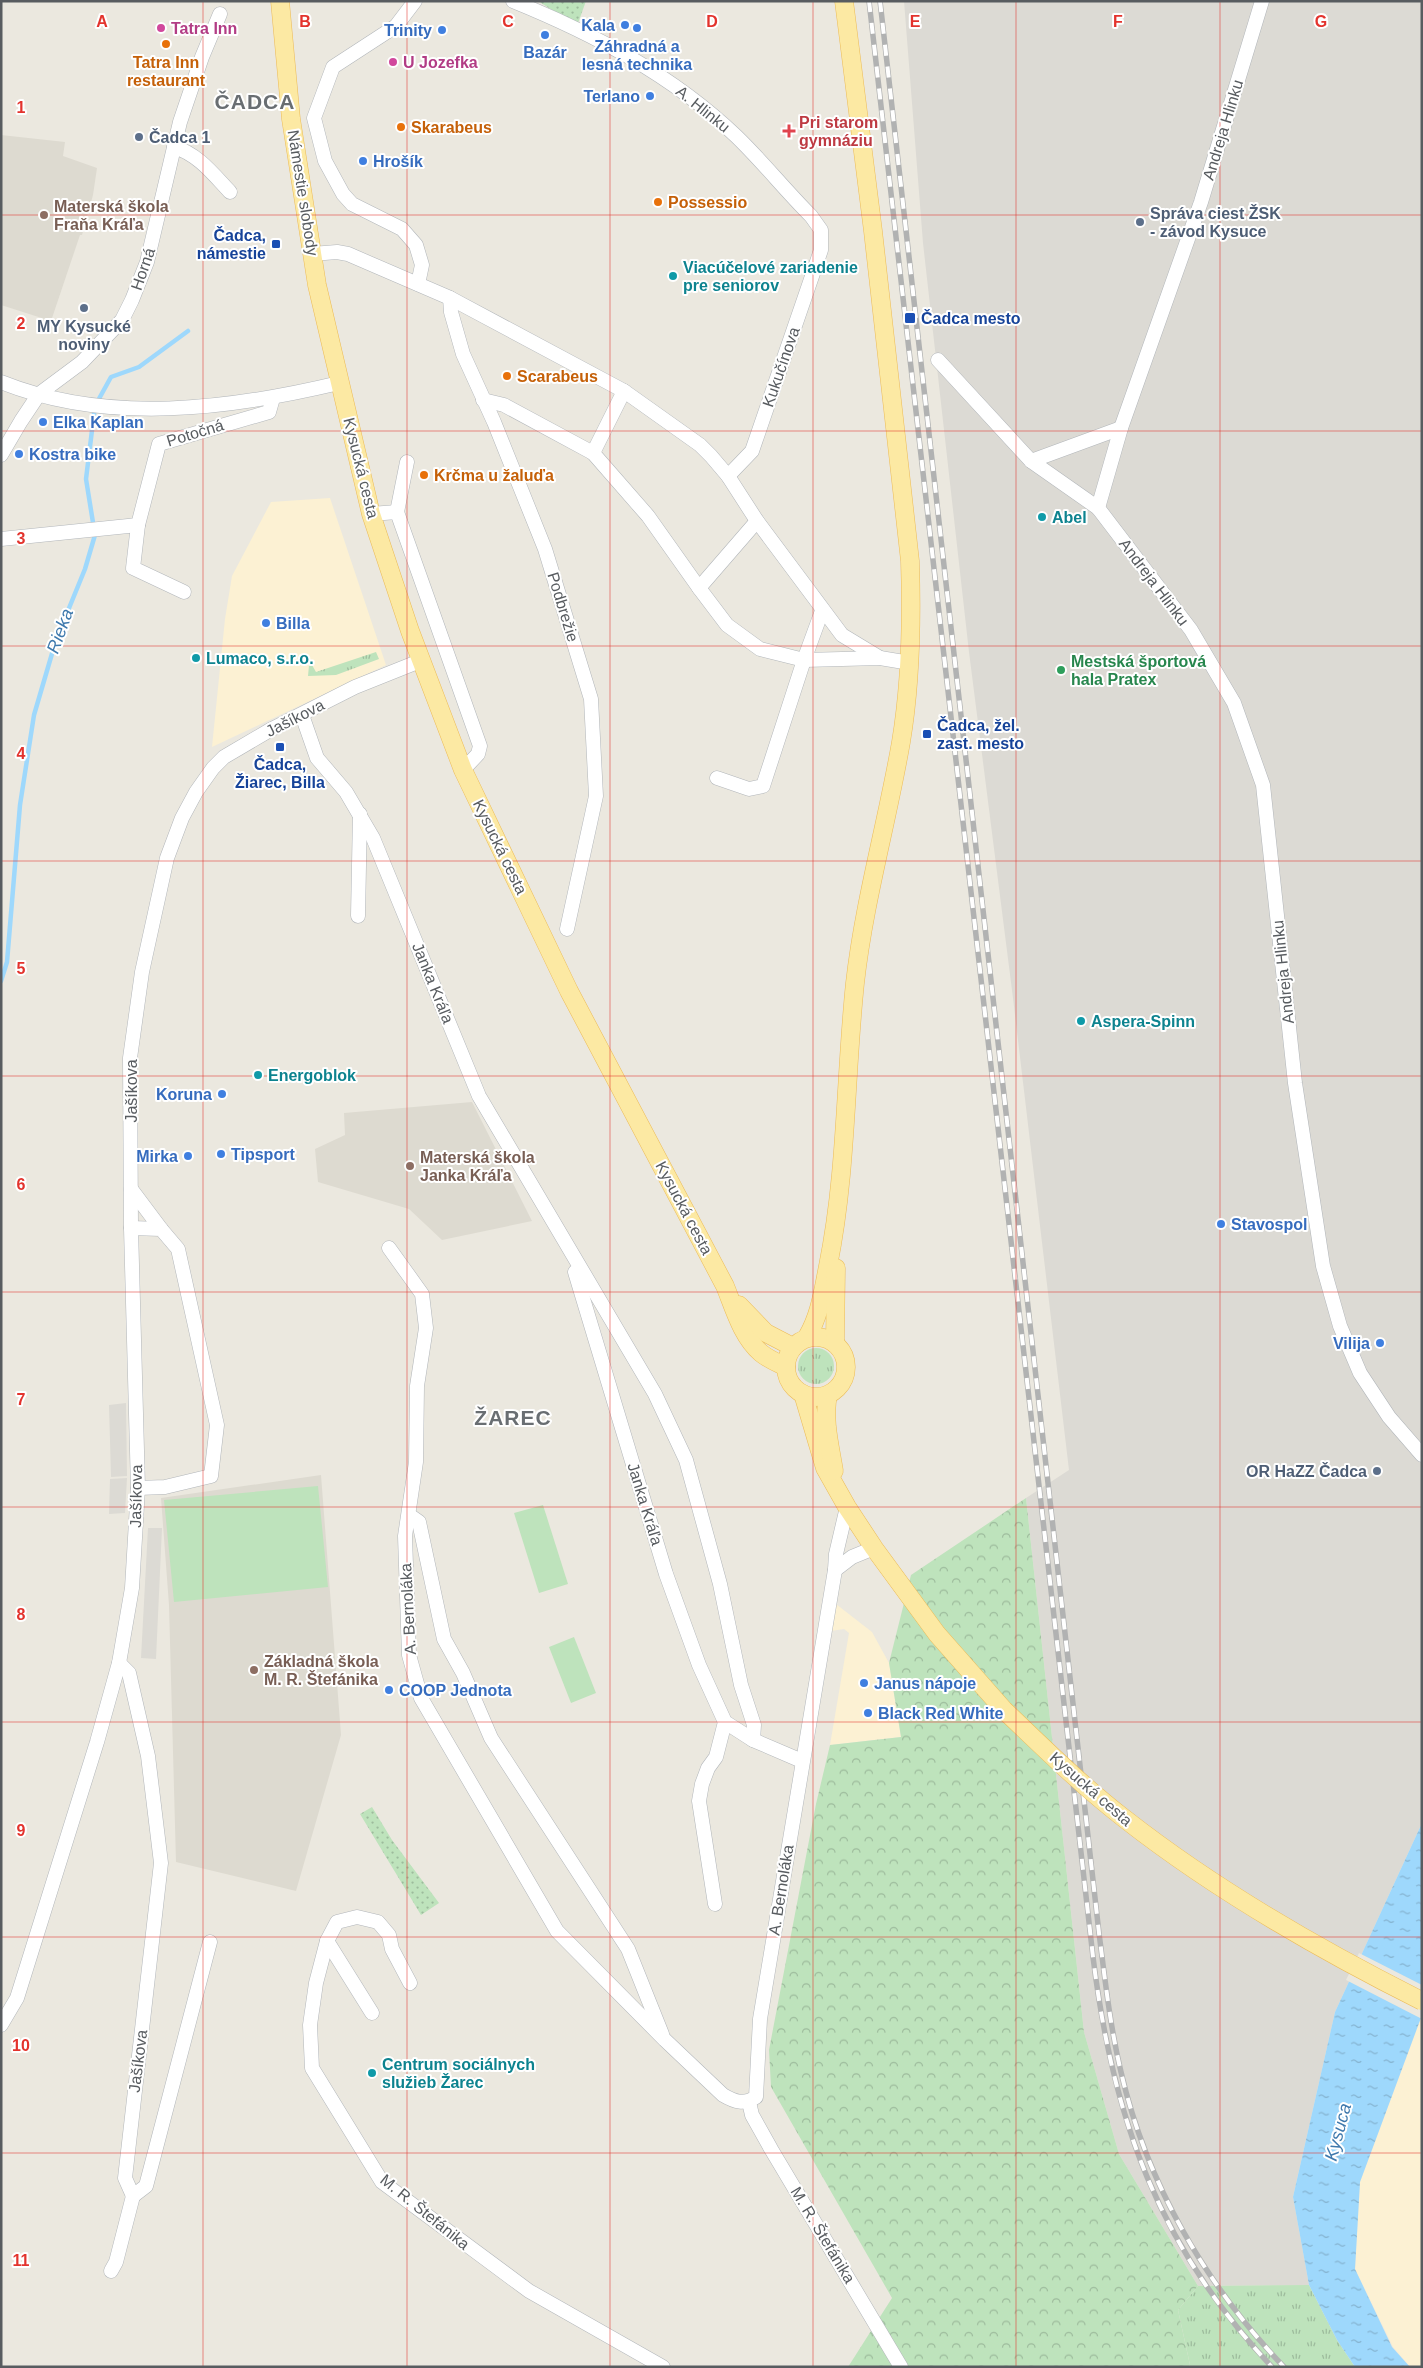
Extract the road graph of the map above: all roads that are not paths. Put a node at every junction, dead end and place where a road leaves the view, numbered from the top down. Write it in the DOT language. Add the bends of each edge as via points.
graph roads {
  1 [pos="280,1"];
  2 [pos="414,1"];
  3 [pos="513,1"];
  4 [pos="844,1"];
  5 [pos="1262,1"];
  6 [pos="220,14"];
  7 [pos="174,147"];
  8 [pos="230,192"];
  9 [pos="820,250"];
  10 [pos="312,254"];
  11 [pos="418,284"];
  12 [pos="450,298"];
  13 [pos="938,360"];
  14 [pos="1,382"];
  15 [pos="339,382"];
  16 [pos="624,391"];
  17 [pos="39,394"];
  18 [pos="273,398"];
  19 [pos="483,400"];
  20 [pos="1121,428"];
  21 [pos="593,453"];
  22 [pos="1,455"];
  23 [pos="1031,461"];
  24 [pos="407,462"];
  25 [pos="728,476"];
  26 [pos="1098,508"];
  27 [pos="397,512"];
  28 [pos="371,514"];
  29 [pos="757,521"];
  30 [pos="138,525"];
  31 [pos="1,539"];
  32 [pos="699,588"];
  33 [pos="184,592"];
  34 [pos="822,611"];
  35 [pos="880,658"];
  36 [pos="804,660"];
  37 [pos="420,661"];
  38 [pos="910,663"];
  39 [pos="302,715"];
  40 [pos="463,770"];
  41 [pos="717,778"];
  42 [pos="360,814"];
  43 [pos="358,916"];
  44 [pos="567,929"];
  45 [pos="131,1189"];
  46 [pos="837,1222"];
  47 [pos="131,1228"];
  48 [pos="161,1229"];
  49 [pos="389,1248"];
  50 [pos="569,1251"];
  51 [pos="725,1286"];
  52 [pos="800,1342"];
  53 [pos="834,1342"];
  54 [pos="786,1367"];
  55 [pos="803,1394"];
  56 [pos="828,1395"];
  57 [pos="1422,1455"];
  58 [pos="138,1488"];
  59 [pos="838,1489"];
  60 [pos="847,1507"];
  61 [pos="409,1515"];
  62 [pos="874,1548"];
  63 [pos="835,1570"];
  64 [pos="120,1663"];
  65 [pos="726,1722"];
  66 [pos="753,1740"];
  67 [pos="802,1761"];
  68 [pos="715,1904"];
  69 [pos="327,1941"];
  70 [pos="210,1942"];
  71 [pos="410,1982"];
  72 [pos="1422,2002"];
  73 [pos="372,2013"];
  74 [pos="1,2025"];
  75 [pos="665,2040"];
  76 [pos="749,2102"];
  77 [pos="133,2196"];
  78 [pos="110,2271"];
  79 [pos="663,2367"];
  80 [pos="902,2367"];
  1 -- 10 [label="main road, Námestie slobody" via="288,94"];
  2 -- 11 [label="street" via="396,26 333,67 314,118 325,160 343,194 358,208 402,229 416,245 422,265"];
  3 -- 9 [label="street, A. Hlinku" via="618,50 662,76 704,108 736,136 811,216 820,230"];
  4 -- 38 [label="main road" via="910,561"];
  5 -- 20 [label="street, Andreja Hlinku" via="1201,202"];
  6 -- 7 [label="street, Horná" via="194,79"];
  7 -- 8 [label="street" via="196,157"];
  7 -- 17 [label="street, Horná" via="147,262 122,320 82,362"];
  9 -- 25 [label="street, Kukučínova" via="752,451"];
  10 -- 11 [label="street" via="348,254"];
  10 -- 15 [label="main road, Námestie slobody"];
  11 -- 12 [label="street"];
  12 -- 16 [label="street"];
  12 -- 19 [label="street, Podbrežie" via="463,354"];
  13 -- 23 [label="street, Andreja Hlinku"];
  14 -- 17 [label="street"];
  15 -- 18 [label="street"];
  15 -- 28 [label="main road, Kysucká cesta"];
  16 -- 21 [label="street"];
  16 -- 25 [label="street" via="700,445"];
  17 -- 18 [label="street" via="78,404 120,408 191,406"];
  17 -- 22 [label="street, Horná"];
  18 -- 30 [label="street, Potočná" via="269,412 262,416 159,444"];
  19 -- 21 [label="street" via="504,405"];
  19 -- 44 [label="street, Podbrežie" via="545,549 591,699 596,796"];
  20 -- 23 [label="street"];
  20 -- 26 [label="street, Andreja Hlinku"];
  21 -- 32 [label="street" via="648,516"];
  23 -- 26 [label="street, Andreja Hlinku"];
  24 -- 27 [label="street"];
  25 -- 29 [label="street"];
  26 -- 57 [label="street, Andreja Hlinku" via="1190,630 1234,703 1264,785 1295,1083 1323,1266 1340,1326 1360,1373 1389,1417"];
  27 -- 28 [label="street"];
  27 -- 40 [label="street" via="480,746 478,754"];
  28 -- 37 [label="main road, Kysucká cesta"];
  29 -- 32 [label="street"];
  29 -- 34 [label="street"];
  30 -- 31 [label="street"];
  30 -- 33 [label="street, Potočná" via="133,568"];
  32 -- 36 [label="street" via="727,625 760,649"];
  34 -- 35 [label="street" via="842,635"];
  34 -- 36 [label="street"];
  35 -- 36 [label="street"];
  35 -- 38 [label="street"];
  36 -- 41 [label="street" via="763,786 749,789"];
  37 -- 39 [label="street, Jašíkova" via="355,687"];
  37 -- 40 [label="main road, Kysucká cesta"];
  38 -- 46 [label="main road" via="901,741 855,982"];
  39 -- 42 [label="street, Janka Kráľa" via="317,758"];
  39 -- 45 [label="street, Jašíkova" via="237,748 213,768 196,792 174,837 161,880 142,972 130,1058"];
  40 -- 51 [label="main road, Kysucká cesta" via="570,991"];
  42 -- 43 [label="street"];
  42 -- 50 [label="street, Janka Kráľa" via="374,838 479,1096"];
  45 -- 47 [label="street, Jašíkova"];
  45 -- 48 [label="street"];
  46 -- 52 [label="main road" via="817,1321"];
  46 -- 53 [label="main road"];
  47 -- 48 [label="street"];
  47 -- 58 [label="street, Jašíkova"];
  48 -- 58 [label="street" via="178,1249 217,1425 211,1476 165,1487"];
  49 -- 61 [label="street, A. Bernoláka" via="422,1294 426,1328 417,1386 416,1462"];
  50 -- 65 [label="street, Janka Kráľa" via="666,1574 699,1665"];
  50 -- 66 [label="street, Janka Kráľa" via="655,1394 686,1460 754,1724"];
  51 -- 52 [label="main road, Kysucká cesta" via="757,1325"];
  51 -- 54 [label="main road, Kysucká cesta" via="750,1340 761,1353"];
  52 -- 53 [label="main road, Kysucká cesta" via="826,1338"];
  52 -- 54 [label="main road" via="787,1356"];
  53 -- 56 [label="main road" via="845,1357 846,1375"];
  54 -- 55 [label="main road, Kysucká cesta" via="790,1383"];
  55 -- 56 [label="main road" via="815,1397"];
  55 -- 59 [label="main road, Kysucká cesta" via="817,1447"];
  56 -- 59 [label="main road, Kysucká cesta" via="827,1423"];
  58 -- 64 [label="street, Jašíkova" via="132,1588"];
  59 -- 60 [label="main road, Kysucká cesta"];
  60 -- 62 [label="main road, Kysucká cesta"];
  60 -- 63 [label="street, A. Bernoláka"];
  61 -- 75 [label="street, A. Bernoláka" via="418,1522 444,1639 491,1738 628,1949"];
  61 -- 75 [label="street, A. Bernoláka" via="405,1536 409,1656 421,1698 557,1931"];
  62 -- 63 [label="street" via="852,1557"];
  62 -- 72 [label="main road, Kysucká cesta, bridge" via="937,1634 1004,1710 1117,1812 1175,1857 1281,1925"];
  63 -- 67 [label="street, A. Bernoláka"];
  64 -- 74 [label="street, Jašíkova" via="17,1998"];
  64 -- 77 [label="street, Jašíkova" via="129,1673 148,1756 161,1863 125,2178"];
  65 -- 66 [label="street"];
  65 -- 68 [label="street" via="699,1801"];
  66 -- 67 [label="street"];
  67 -- 76 [label="street, A. Bernoláka" via="760,2019 756,2097"];
  69 -- 71 [label="street, M. R. Štefánika" via="337,1922 357,1917 378,1922 389,1935 392,1949"];
  69 -- 73 [label="street"];
  69 -- 79 [label="street, M. R. Štefánika" via="310,2025 312,2068 382,2182 529,2291"];
  70 -- 77 [label="street" via="146,2186"];
  75 -- 76 [label="street, A. Bernoláka" via="723,2094 734,2102"];
  76 -- 80 [label="street, M. R. Štefánika" via="752,2115 771,2148"];
  77 -- 78 [label="street" via="116,2262"];
}
